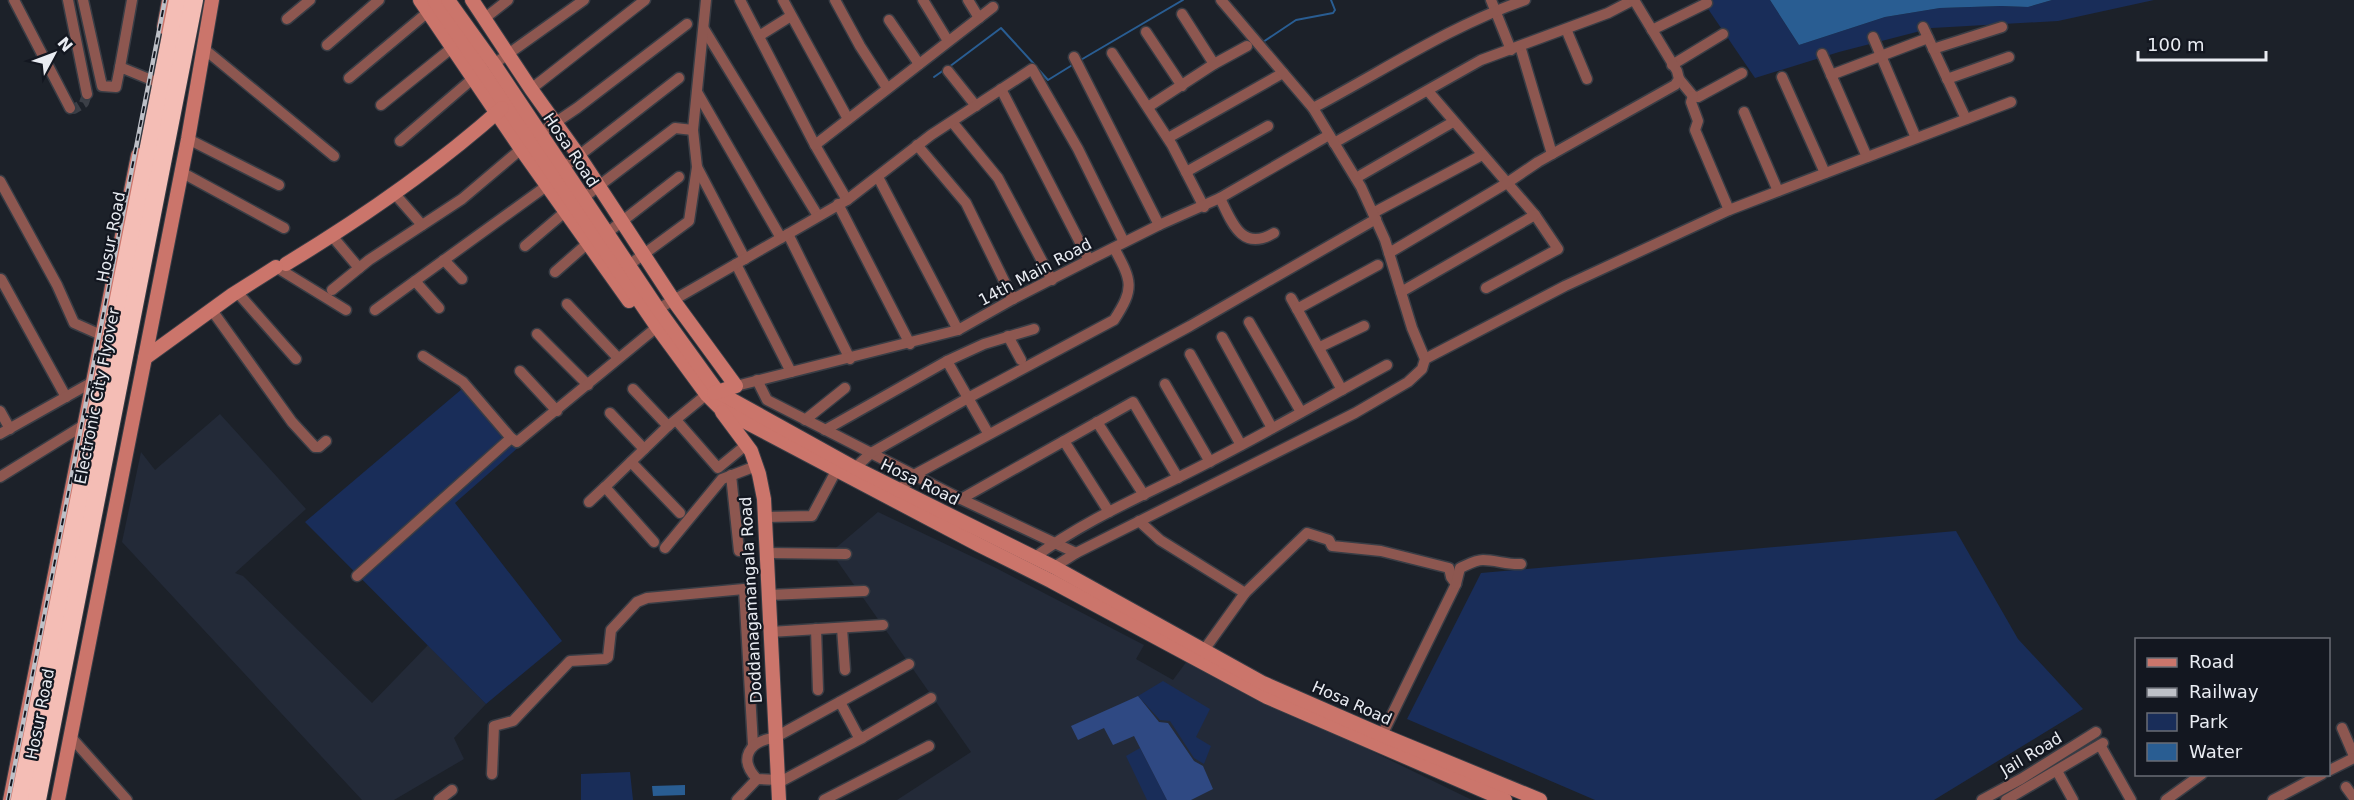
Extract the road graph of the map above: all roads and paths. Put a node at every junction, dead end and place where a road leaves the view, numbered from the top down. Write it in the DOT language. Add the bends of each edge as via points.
graph roads {
  1 [pos="14,0"];
  2 [pos="68,0"];
  3 [pos="82,0"];
  4 [pos="132,0"];
  5 [pos="169,0"];
  6 [pos="178,0"];
  7 [pos="184,0"];
  8 [pos="194,0"];
  9 [pos="200,0"];
  10 [pos="212,0"];
  11 [pos="310,0"];
  12 [pos="379,0"];
  13 [pos="420,0"];
  14 [pos="472,0"];
  15 [pos="508,0"];
  16 [pos="584,0"];
  17 [pos="645,0"];
  18 [pos="705,0"];
  19 [pos="740,0"];
  20 [pos="783,0"];
  21 [pos="836,0"];
  22 [pos="923,0"];
  23 [pos="968,0"];
  24 [pos="1221,0"];
  25 [pos="1525,0"];
  26 [pos="1633,0"];
  27 [pos="439,3"];
  28 [pos="1707,3"];
  29 [pos="1492,5"];
  30 [pos="993,7"];
  31 [pos="1182,14"];
  32 [pos="791,16"];
  33 [pos="485,18"];
  34 [pos="979,18"];
  35 [pos="287,19"];
  36 [pos="889,20"];
  37 [pos="687,24"];
  38 [pos="1923,27"];
  39 [pos="2002,27"];
  40 [pos="704,29"];
  41 [pos="1566,29"];
  42 [pos="1652,30"];
  43 [pos="1146,32"];
  44 [pos="1723,34"];
  45 [pos="759,36"];
  46 [pos="1873,37"];
  47 [pos="1928,39"];
  48 [pos="948,41"];
  49 [pos="458,44"];
  50 [pos="327,45"];
  51 [pos="1247,46"];
  52 [pos="203,48"];
  53 [pos="1516,48"];
  54 [pos="1933,50"];
  55 [pos="1113,53"];
  56 [pos="508,54"];
  57 [pos="1822,54"];
  58 [pos="1881,56"];
  59 [pos="1074,57"];
  60 [pos="2009,57"];
  61 [pos="919,64"];
  62 [pos="1214,64"];
  63 [pos="1672,64"];
  64 [pos="120,67"];
  65 [pos="483,71"];
  66 [pos="948,71"];
  67 [pos="1283,73"];
  68 [pos="1742,73"];
  69 [pos="1831,75"];
  70 [pos="1782,77"];
  71 [pos="350,78"];
  72 [pos="679,78"];
  73 [pos="1587,79"];
  74 [pos="1679,79"];
  75 [pos="1947,79"];
  76 [pos="154,81"];
  77 [pos="1182,86"];
  78 [pos="531,88"];
  79 [pos="887,88"];
  80 [pos="1001,89"];
  81 [pos="1428,91"];
  82 [pos="697,92"];
  83 [pos="87,94"];
  84 [pos="1694,96"];
  85 [pos="2011,102"];
  86 [pos="381,105"];
  87 [pos="976,106"];
  88 [pos="1149,107"];
  89 [pos="70,108"];
  90 [pos="502,108"];
  91 [pos="1313,108"];
  92 [pos="1744,112"];
  93 [pos="848,119"];
  94 [pos="1966,119"];
  95 [pos="555,122"];
  96 [pos="1453,122"];
  97 [pos="953,123"];
  98 [pos="1268,126"];
  99 [pos="693,130"];
  100 [pos="1168,138"];
  101 [pos="1916,138"];
  102 [pos="188,139"];
  103 [pos="1331,139"];
  104 [pos="400,141"];
  105 [pos="531,141"];
  106 [pos="815,145"];
  107 [pos="917,145"];
  108 [pos="1482,154"];
  109 [pos="1552,154"];
  110 [pos="334,156"];
  111 [pos="579,156"];
  112 [pos="1867,157"];
  113 [pos="697,167"];
  114 [pos="181,172"];
  115 [pos="1186,172"];
  116 [pos="1825,173"];
  117 [pos="556,177"];
  118 [pos="679,177"];
  119 [pos="878,177"];
  120 [pos="1356,178"];
  121 [pos="0,181"];
  122 [pos="1507,183"];
  123 [pos="279,185"];
  124 [pos="599,187"];
  125 [pos="1778,191"];
  126 [pos="394,193"];
  127 [pos="583,198"];
  128 [pos="1220,198"];
  129 [pos="842,202"];
  130 [pos="1204,207"];
  131 [pos="1729,210"];
  132 [pos="566,211"];
  133 [pos="1535,215"];
  134 [pos="818,216"];
  135 [pos="1374,216"];
  136 [pos="622,222"];
  137 [pos="422,225"];
  138 [pos="1159,225"];
  139 [pos="284,228"];
  140 [pos="607,233"];
  141 [pos="1274,233"];
  142 [pos="332,236"];
  143 [pos="784,236"];
  144 [pos="1124,242"];
  145 [pos="588,243"];
  146 [pos="525,246"];
  147 [pos="1114,248"];
  148 [pos="1389,253"];
  149 [pos="644,254"];
  150 [pos="444,260"];
  151 [pos="1089,260"];
  152 [pos="741,262"];
  153 [pos="629,265"];
  154 [pos="1378,265"];
  155 [pos="281,266"];
  156 [pos="359,268"];
  157 [pos="555,272"];
  158 [pos="1,279"];
  159 [pos="462,279"];
  160 [pos="1052,280"];
  161 [pos="415,281"];
  162 [pos="1486,288"];
  163 [pos="332,290"];
  164 [pos="237,292"];
  165 [pos="1401,292"];
  166 [pos="1291,298"];
  167 [pos="1013,299"];
  168 [pos="674,300"];
  169 [pos="567,304"];
  170 [pos="439,308"];
  171 [pos="211,309"];
  172 [pos="658,309"];
  173 [pos="1297,309"];
  174 [pos="346,310"];
  175 [pos="375,310"];
  176 [pos="1249,322"];
  177 [pos="1364,326"];
  178 [pos="654,329"];
  179 [pos="1034,329"];
  180 [pos="958,330"];
  181 [pos="537,334"];
  182 [pos="101,335"];
  183 [pos="1008,336"];
  184 [pos="1222,337"];
  185 [pos="910,344"];
  186 [pos="1320,347"];
  187 [pos="1190,354"];
  188 [pos="423,356"];
  189 [pos="145,358"];
  190 [pos="618,358"];
  191 [pos="296,359"];
  192 [pos="850,359"];
  193 [pos="1425,359"];
  194 [pos="1021,360"];
  195 [pos="947,361"];
  196 [pos="1387,365"];
  197 [pos="520,370"];
  198 [pos="790,372"];
  199 [pos="98,380"];
  200 [pos="757,380"];
  201 [pos="1165,384"];
  202 [pos="588,385"];
  203 [pos="845,388"];
  204 [pos="633,389"];
  205 [pos="1342,390"];
  206 [pos="734,393"];
  207 [pos="709,395"];
  208 [pos="66,397"];
  209 [pos="968,398"];
  210 [pos="721,409"];
  211 [pos="0,411"];
  212 [pos="557,411"];
  213 [pos="1301,412"];
  214 [pos="610,413"];
  215 [pos="805,420"];
  216 [pos="1097,422"];
  217 [pos="672,423"];
  218 [pos="84,425"];
  219 [pos="1272,428"];
  220 [pos="825,430"];
  221 [pos="5,432"];
  222 [pos="988,433"];
  223 [pos="511,438"];
  224 [pos="326,441"];
  225 [pos="1064,441"];
  226 [pos="1241,445"];
  227 [pos="746,446"];
  228 [pos="644,449"];
  229 [pos="871,453"];
  230 [pos="631,462"];
  231 [pos="1210,462"];
  232 [pos="756,466"];
  233 [pos="855,468"];
  234 [pos="836,471"];
  235 [pos="731,475"];
  236 [pos="914,475"];
  237 [pos="0,477"];
  238 [pos="1178,478"];
  239 [pos="605,487"];
  240 [pos="899,491"];
  241 [pos="1144,495"];
  242 [pos="961,499"];
  243 [pos="589,502"];
  244 [pos="1108,512"];
  245 [pos="680,513"];
  246 [pos="765,517"];
  247 [pos="1139,521"];
  248 [pos="982,531"];
  249 [pos="654,542"];
  250 [pos="1054,543"];
  251 [pos="979,545"];
  252 [pos="665,548"];
  253 [pos="739,551"];
  254 [pos="766,553"];
  255 [pos="1076,553"];
  256 [pos="846,554"];
  257 [pos="1035,557"];
  258 [pos="1521,564"];
  259 [pos="1054,567"];
  260 [pos="357,576"];
  261 [pos="1456,584"];
  262 [pos="864,591"];
  263 [pos="1245,593"];
  264 [pos="768,595"];
  265 [pos="883,625"];
  266 [pos="842,628"];
  267 [pos="816,629"];
  268 [pos="770,632"];
  269 [pos="1204,650"];
  270 [pos="909,663"];
  271 [pos="845,670"];
  272 [pos="818,690"];
  273 [pos="931,698"];
  274 [pos="840,702"];
  275 [pos="2342,728"];
  276 [pos="2096,732"];
  277 [pos="70,735"];
  278 [pos="1382,735"];
  279 [pos="774,738"];
  280 [pos="862,738"];
  281 [pos="753,746"];
  282 [pos="930,746"];
  283 [pos="2354,757"];
  284 [pos="2330,770"];
  285 [pos="2057,771"];
  286 [pos="492,774"];
  287 [pos="2199,776"];
  288 [pos="2310,778"];
  289 [pos="757,779"];
  290 [pos="778,782"];
  291 [pos="2346,787"];
  292 [pos="452,790"];
  293 [pos="2026,795"];
  294 [pos="2354,798"];
  295 [pos="10,800"];
  296 [pos="20,800"];
  297 [pos="27,800"];
  298 [pos="37,800"];
  299 [pos="43,800"];
  300 [pos="58,800"];
  301 [pos="126,800"];
  302 [pos="439,800"];
  303 [pos="737,800"];
  304 [pos="778,800"];
  305 [pos="824,800"];
  306 [pos="1504,800"];
  307 [pos="1540,800"];
  308 [pos="1982,800"];
  309 [pos="2006,800"];
  310 [pos="2073,800"];
  311 [pos="2131,800"];
  312 [pos="2166,800"];
  313 [pos="2273,800"];
  1 -- 89 [label="street"];
  2 -- 83 [label="street"];
  3 -- 64 [label="street" via="102,86 116,87"];
  4 -- 64 [label="street"];
  5 -- 76 [label="street"];
  6 -- 199 [label="highway, Hosur Road"];
  7 -- 297 [label="highway, Electronic City Flyover"];
  8 -- 298 [label="highway, Electronic City Flyover"];
  9 -- 299 [label="highway, Hosur Road"];
  10 -- 52 [label="street, Hosur Road"];
  11 -- 35 [label="street"];
  12 -- 50 [label="street"];
  13 -- 27 [label="street"];
  14 -- 33 [label="street"];
  15 -- 33 [label="street"];
  16 -- 56 [label="street"];
  17 -- 78 [label="street"];
  18 -- 40 [label="street"];
  19 -- 45 [label="street"];
  20 -- 32 [label="street"];
  21 -- 79 [label="street"];
  22 -- 48 [label="street"];
  23 -- 34 [label="street"];
  24 -- 67 [label="street"];
  25 -- 29 [label="street"];
  26 -- 41 [label="street, 14th Main Road"];
  26 -- 42 [label="street"];
  27 -- 49 [label="street, Hosa Road"];
  27 -- 65 [label="street, Hosa Road"];
  27 -- 71 [label="street"];
  28 -- 42 [label="street"];
  29 -- 53 [label="street"];
  29 -- 91 [label="street"];
  30 -- 34 [label="street"];
  31 -- 62 [label="street"];
  32 -- 45 [label="street"];
  32 -- 93 [label="street"];
  33 -- 56 [label="street"];
  34 -- 48 [label="street"];
  36 -- 61 [label="street"];
  37 -- 95 [label="street"];
  38 -- 47 [label="street"];
  39 -- 54 [label="street"];
  40 -- 82 [label="street"];
  40 -- 134 [label="street"];
  41 -- 53 [label="street, 14th Main Road"];
  41 -- 73 [label="street"];
  42 -- 63 [label="street"];
  43 -- 77 [label="street"];
  44 -- 63 [label="street"];
  45 -- 106 [label="street"];
  46 -- 58 [label="street"];
  47 -- 54 [label="street"];
  47 -- 58 [label="street"];
  48 -- 61 [label="street"];
  49 -- 65 [label="street, Hosa Road"];
  49 -- 86 [label="street"];
  51 -- 62 [label="street"];
  52 -- 102 [label="street, Hosur Road"];
  52 -- 110 [label="street"];
  53 -- 81 [label="street, 14th Main Road" via="1481,60"];
  53 -- 109 [label="street"];
  54 -- 75 [label="street"];
  55 -- 88 [label="street"];
  56 -- 65 [label="street"];
  56 -- 78 [label="street"];
  57 -- 69 [label="street"];
  58 -- 69 [label="street"];
  58 -- 101 [label="street"];
  59 -- 138 [label="street"];
  60 -- 75 [label="street"];
  61 -- 79 [label="street"];
  62 -- 77 [label="street"];
  63 -- 74 [label="street"];
  64 -- 76 [label="street"];
  65 -- 90 [label="street, Hosa Road"];
  65 -- 104 [label="street"];
  65 -- 105 [label="street, Hosa Road"];
  66 -- 87 [label="street"];
  67 -- 91 [label="street"];
  67 -- 100 [label="street"];
  68 -- 84 [label="street"];
  69 -- 112 [label="street"];
  70 -- 116 [label="street"];
  72 -- 111 [label="street"];
  74 -- 84 [label="street"];
  74 -- 109 [label="street" via="1675,85"];
  75 -- 94 [label="street"];
  76 -- 182 [label="street"];
  77 -- 88 [label="street"];
  78 -- 95 [label="street"];
  79 -- 93 [label="street"];
  80 -- 87 [label="street"];
  80 -- 144 [label="street" via="1032,69 1078,149"];
  80 -- 151 [label="street"];
  81 -- 96 [label="street"];
  81 -- 103 [label="street, 14th Main Road"];
  82 -- 99 [label="street"];
  82 -- 143 [label="street"];
  84 -- 131 [label="street" via="1691,102 1698,121 1695,130"];
  85 -- 94 [label="street"];
  87 -- 97 [label="street"];
  88 -- 100 [label="street"];
  90 -- 105 [label="street, Hosa Road"];
  90 -- 126 [label="street" via="463,143"];
  91 -- 103 [label="street"];
  92 -- 125 [label="street"];
  93 -- 106 [label="street"];
  94 -- 101 [label="street"];
  95 -- 105 [label="street"];
  95 -- 111 [label="street"];
  96 -- 108 [label="street"];
  96 -- 120 [label="street"];
  97 -- 107 [label="street"];
  97 -- 160 [label="street" via="998,178"];
  98 -- 115 [label="street"];
  99 -- 113 [label="street"];
  99 -- 124 [label="street" via="675,128"];
  100 -- 115 [label="street"];
  101 -- 112 [label="street"];
  102 -- 114 [label="street, Hosur Road"];
  102 -- 123 [label="street"];
  103 -- 120 [label="street"];
  103 -- 128 [label="street, 14th Main Road"];
  105 -- 117 [label="street"];
  105 -- 117 [label="street, Hosa Road"];
  105 -- 137 [label="street" via="462,199"];
  106 -- 129 [label="street"];
  107 -- 119 [label="street"];
  107 -- 167 [label="street" via="966,203"];
  108 -- 122 [label="street"];
  108 -- 135 [label="street"];
  109 -- 122 [label="street"];
  111 -- 117 [label="street"];
  111 -- 124 [label="street"];
  112 -- 116 [label="street"];
  113 -- 149 [label="street" via="689,221"];
  113 -- 152 [label="street"];
  114 -- 139 [label="street"];
  114 -- 189 [label="street, Hosur Road"];
  115 -- 130 [label="street"];
  116 -- 125 [label="street"];
  117 -- 127 [label="street, Hosa Road"];
  117 -- 132 [label="street"];
  117 -- 150 [label="street"];
  117 -- 178 [label="street, Hosa Road"];
  118 -- 136 [label="street"];
  119 -- 129 [label="street"];
  119 -- 180 [label="street"];
  120 -- 135 [label="street"];
  121 -- 182 [label="street" via="74,323"];
  122 -- 133 [label="street"];
  122 -- 148 [label="street"];
  124 -- 127 [label="street"];
  124 -- 136 [label="street"];
  125 -- 131 [label="street"];
  126 -- 137 [label="street"];
  126 -- 142 [label="street"];
  127 -- 140 [label="street, Hosa Road"];
  128 -- 130 [label="street, 14th Main Road"];
  128 -- 141 [label="street" via="1235,229 1243,235 1264,239"];
  129 -- 134 [label="street"];
  129 -- 185 [label="street"];
  130 -- 138 [label="street, 14th Main Road"];
  131 -- 193 [label="street" via="1565,286"];
  132 -- 145 [label="street"];
  132 -- 146 [label="street"];
  133 -- 162 [label="street" via="1558,249"];
  133 -- 165 [label="street"];
  134 -- 143 [label="street"];
  135 -- 148 [label="street"];
  135 -- 222 [label="street" via="1190,326"];
  136 -- 140 [label="street"];
  136 -- 149 [label="street"];
  137 -- 156 [label="street"];
  138 -- 144 [label="street, 14th Main Road"];
  140 -- 153 [label="street, Hosa Road"];
  142 -- 155 [label="street"];
  142 -- 156 [label="street"];
  143 -- 152 [label="street"];
  143 -- 192 [label="street"];
  144 -- 147 [label="street, 14th Main Road"];
  145 -- 157 [label="street"];
  145 -- 178 [label="street"];
  147 -- 151 [label="street, 14th Main Road"];
  147 -- 209 [label="street" via="1130,285 1125,303 1113,320"];
  148 -- 165 [label="street"];
  149 -- 153 [label="street"];
  149 -- 168 [label="street"];
  150 -- 159 [label="street"];
  150 -- 161 [label="street"];
  151 -- 160 [label="street, 14th Main Road"];
  152 -- 168 [label="street"];
  152 -- 198 [label="street"];
  153 -- 172 [label="street, Hosa Road"];
  154 -- 173 [label="street"];
  155 -- 164 [label="street"];
  155 -- 174 [label="street"];
  156 -- 163 [label="street"];
  158 -- 208 [label="street"];
  160 -- 167 [label="street, 14th Main Road"];
  161 -- 170 [label="street"];
  161 -- 175 [label="street"];
  164 -- 171 [label="street"];
  164 -- 191 [label="street"];
  165 -- 193 [label="street"];
  166 -- 173 [label="street"];
  167 -- 180 [label="street, 14th Main Road"];
  168 -- 172 [label="street"];
  168 -- 206 [label="street"];
  169 -- 190 [label="street"];
  171 -- 189 [label="street"];
  171 -- 224 [label="street" via="292,422 315,447"];
  172 -- 207 [label="street, Hosa Road"];
  173 -- 186 [label="street"];
  176 -- 213 [label="street"];
  177 -- 186 [label="street"];
  178 -- 190 [label="street"];
  178 -- 207 [label="street"];
  179 -- 183 [label="street"];
  180 -- 185 [label="street, 14th Main Road"];
  181 -- 202 [label="street"];
  182 -- 199 [label="street"];
  183 -- 194 [label="street"];
  183 -- 195 [label="street"];
  184 -- 219 [label="street"];
  185 -- 192 [label="street, 14th Main Road"];
  186 -- 205 [label="street"];
  187 -- 226 [label="street"];
  188 -- 223 [label="street" via="463,382"];
  189 -- 277 [label="street, Hosur Road"];
  190 -- 202 [label="street"];
  192 -- 198 [label="street, 14th Main Road"];
  193 -- 247 [label="street" via="1422,369 1408,382 1355,413"];
  195 -- 209 [label="street"];
  195 -- 220 [label="street"];
  196 -- 205 [label="street"];
  197 -- 212 [label="street"];
  198 -- 200 [label="street, 14th Main Road"];
  199 -- 208 [label="street"];
  199 -- 218 [label="street"];
  199 -- 296 [label="highway, Hosur Road"];
  200 -- 206 [label="street, 14th Main Road"];
  200 -- 215 [label="street" via="767,400"];
  201 -- 231 [label="street"];
  202 -- 212 [label="street"];
  203 -- 215 [label="street"];
  204 -- 217 [label="street"];
  205 -- 213 [label="street"];
  206 -- 207 [label="street"];
  206 -- 210 [label="street"];
  206 -- 233 [label="street, Hosa Road"];
  207 -- 210 [label="street, Hosa Road"];
  207 -- 217 [label="street"];
  208 -- 221 [label="street"];
  209 -- 222 [label="street"];
  209 -- 229 [label="street"];
  210 -- 227 [label="street, Doddanagamangala Road"];
  210 -- 234 [label="street, Hosa Road"];
  211 -- 221 [label="street"];
  212 -- 223 [label="street" via="517,442"];
  213 -- 219 [label="street"];
  214 -- 228 [label="street"];
  215 -- 220 [label="street"];
  216 -- 225 [label="street"];
  216 -- 238 [label="street" via="1134,402"];
  216 -- 241 [label="street"];
  217 -- 227 [label="street" via="718,468"];
  217 -- 228 [label="street"];
  218 -- 237 [label="street"];
  218 -- 295 [label="street"];
  219 -- 226 [label="street"];
  220 -- 229 [label="street"];
  222 -- 236 [label="street"];
  223 -- 260 [label="street"];
  225 -- 242 [label="street"];
  225 -- 244 [label="street"];
  226 -- 231 [label="street"];
  227 -- 232 [label="street, Doddanagamangala Road"];
  228 -- 230 [label="street"];
  229 -- 233 [label="street"];
  229 -- 236 [label="street"];
  230 -- 239 [label="street"];
  230 -- 245 [label="street"];
  231 -- 238 [label="street"];
  232 -- 235 [label="street"];
  232 -- 246 [label="street, Doddanagamangala Road"];
  233 -- 240 [label="street, Hosa Road"];
  234 -- 246 [label="street" via="812,516"];
  234 -- 251 [label="street, Hosa Road"];
  235 -- 252 [label="street" via="714,487"];
  235 -- 253 [label="street"];
  236 -- 240 [label="street"];
  236 -- 242 [label="street"];
  238 -- 241 [label="street"];
  239 -- 243 [label="street"];
  239 -- 249 [label="street"];
  240 -- 248 [label="street, Hosa Road"];
  241 -- 244 [label="street"];
  242 -- 250 [label="street"];
  244 -- 250 [label="street"];
  246 -- 254 [label="street, Doddanagamangala Road"];
  247 -- 255 [label="street"];
  247 -- 263 [label="street" via="1160,540"];
  248 -- 251 [label="street"];
  248 -- 257 [label="street, Hosa Road"];
  250 -- 255 [label="street"];
  250 -- 257 [label="street"];
  251 -- 306 [label="street, Hosa Road" via="1267,697"];
  254 -- 256 [label="street"];
  254 -- 264 [label="street, Doddanagamangala Road"];
  255 -- 259 [label="street"];
  257 -- 259 [label="street, Hosa Road"];
  258 -- 261 [label="street" via="1473,562 1460,568"];
  259 -- 269 [label="street, Hosa Road"];
  261 -- 263 [label="street" via="1449,568 1381,551 1332,546 1329,540 1307,533"];
  261 -- 278 [label="street"];
  262 -- 264 [label="street"];
  263 -- 269 [label="street"];
  264 -- 268 [label="street, Doddanagamangala Road"];
  265 -- 266 [label="street"];
  266 -- 267 [label="street"];
  266 -- 271 [label="street"];
  267 -- 268 [label="street"];
  267 -- 272 [label="street"];
  268 -- 279 [label="street, Doddanagamangala Road"];
  269 -- 278 [label="street, Hosa Road" via="1263,683"];
  270 -- 274 [label="street"];
  273 -- 280 [label="street"];
  274 -- 279 [label="street"];
  274 -- 280 [label="street"];
  275 -- 283 [label="street"];
  276 -- 308 [label="street, Jail Road"];
  277 -- 300 [label="street, Hosur Road"];
  277 -- 301 [label="street"];
  278 -- 307 [label="street, Hosa Road"];
  279 -- 281 [label="street"];
  279 -- 290 [label="street, Doddanagamangala Road"];
  280 -- 290 [label="street"];
  281 -- 286 [label="street" via="744,589 647,598 637,602 611,630 608,657 570,661 513,721 494,726"];
  281 -- 289 [label="street" via="747,762"];
  282 -- 305 [label="street"];
  283 -- 284 [label="street"];
  285 -- 293 [label="street"];
  285 -- 310 [label="street"];
  285 -- 311 [label="street" via="2101,744"];
  287 -- 312 [label="street"];
  288 -- 313 [label="street"];
  289 -- 290 [label="street"];
  289 -- 303 [label="street"];
  290 -- 304 [label="street, Doddanagamangala Road"];
  291 -- 294 [label="street"];
  292 -- 302 [label="street"];
  293 -- 309 [label="street"];
}
